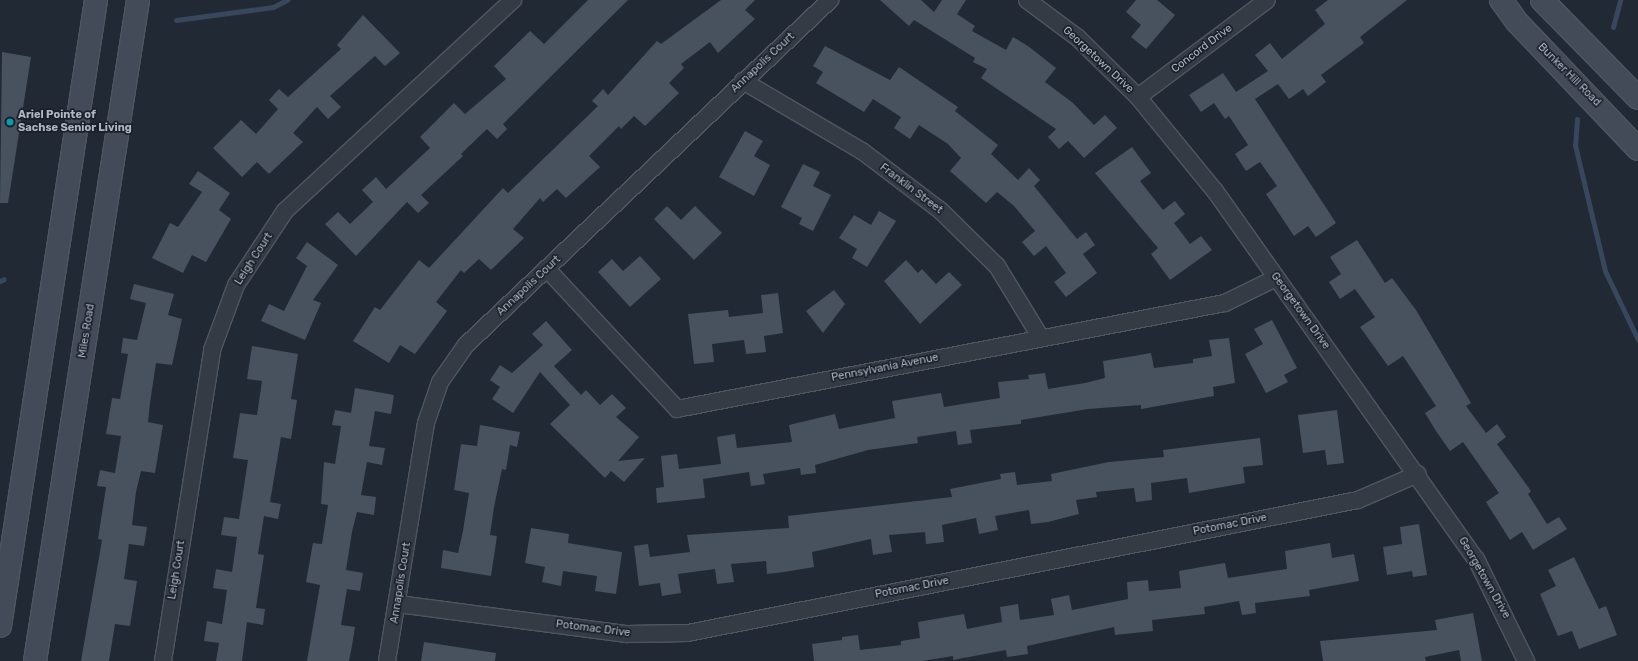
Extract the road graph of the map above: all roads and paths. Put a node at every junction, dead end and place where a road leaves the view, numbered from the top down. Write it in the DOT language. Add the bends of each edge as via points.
graph roads {
  1 [pos="96,0"];
  2 [pos="138,0"];
  3 [pos="513,0"];
  4 [pos="830,0"];
  5 [pos="1027,0"];
  6 [pos="1267,0"];
  7 [pos="1501,0"];
  8 [pos="1542,0"];
  9 [pos="743,81"];
  10 [pos="1138,97"];
  11 [pos="1638,98"];
  12 [pos="1638,149"];
  13 [pos="547,269"];
  14 [pos="1276,278"];
  15 [pos="1041,338"];
  16 [pos="1418,474"];
  17 [pos="398,604"];
  18 [pos="0,626"];
  19 [pos="35,661"];
  20 [pos="162,661"];
  21 [pos="387,661"];
  22 [pos="1526,661"];
  1 -- 18 [label="main road"];
  2 -- 19 [label="main road, Miles Road"];
  3 -- 20 [label="street, Leigh Court" via="285,211 236,285 212,350"];
  4 -- 9 [label="street, Annapolis Court"];
  5 -- 10 [label="street, Georgetown Drive" via="1078,38"];
  6 -- 10 [label="street, Concord Drive"];
  7 -- 12 [label="main road, Bunker Hill Road" via="1518,22"];
  8 -- 11 [label="main road"];
  9 -- 13 [label="street, Annapolis Court"];
  9 -- 15 [label="street, Franklin Street" via="862,151 942,211 998,266"];
  10 -- 14 [label="street, Georgetown Drive" via="1215,191"];
  13 -- 15 [label="street, Pennsylvania Avenue" via="676,409"];
  13 -- 17 [label="street, Annapolis Court" via="466,345 440,382 426,423"];
  14 -- 15 [label="street, Pennsylvania Avenue" via="1225,303"];
  14 -- 16 [label="street, Georgetown Drive"];
  16 -- 17 [label="street, Potomac Drive" via="1358,500 688,633 627,634"];
  16 -- 22 [label="street, Georgetown Drive" via="1476,559"];
  17 -- 21 [label="street, Annapolis Court"];
}
